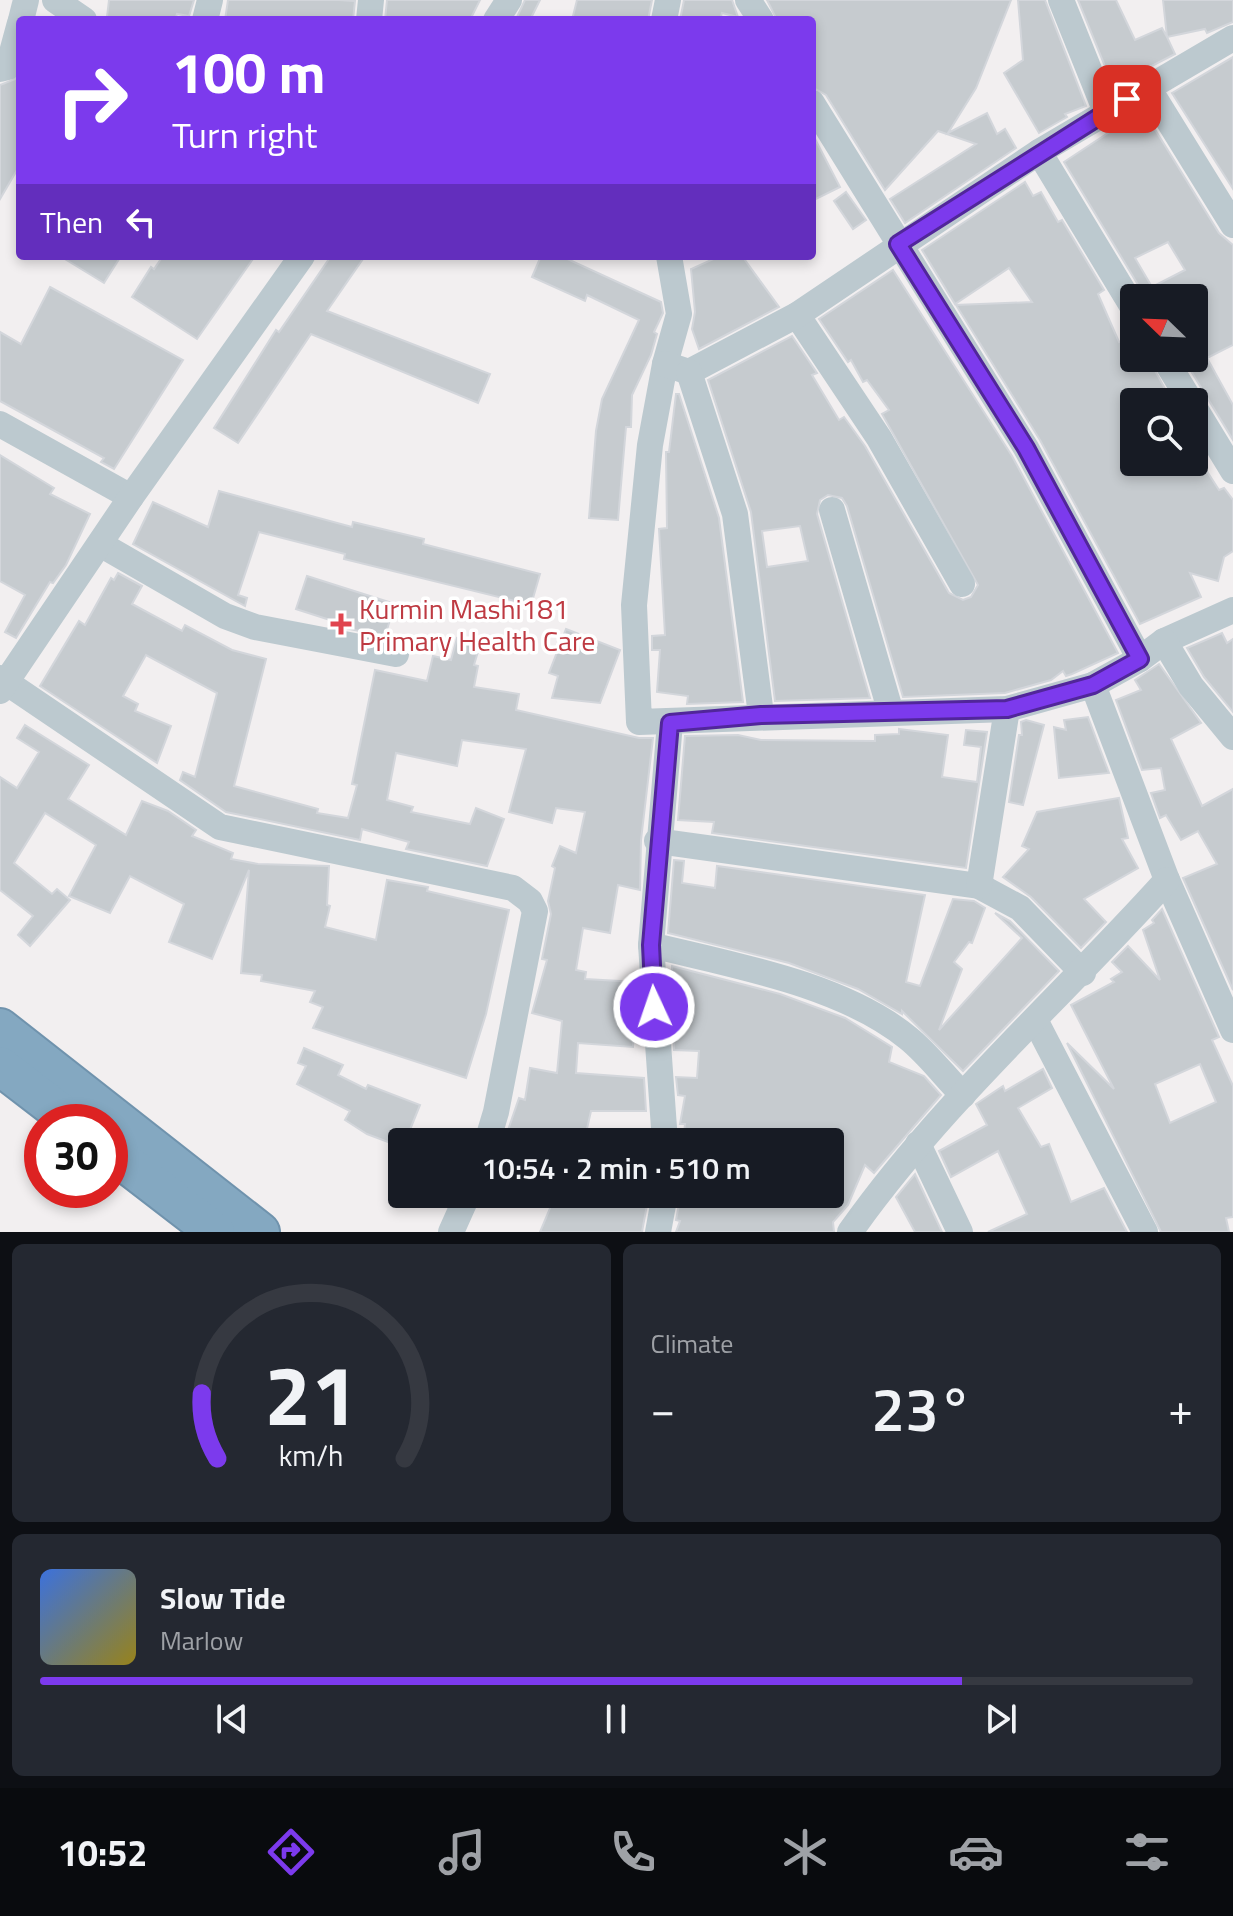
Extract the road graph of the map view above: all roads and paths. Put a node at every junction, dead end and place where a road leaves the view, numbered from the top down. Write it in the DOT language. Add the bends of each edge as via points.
graph roads {
  1 [pos="55,0"];
  2 [pos="1061,0"];
  3 [pos="78,16"];
  4 [pos="16,36"];
  5 [pos="1233,38"];
  6 [pos="0,69"];
  7 [pos="1147,86"];
  8 [pos="816,110"];
  9 [pos="1106,112"];
  10 [pos="1039,152"];
  11 [pos="1233,225"];
  12 [pos="898,244"];
  13 [pos="299,260"];
  14 [pos="670,260"];
  15 [pos="1120,286"];
  16 [pos="797,315"];
  17 [pos="677,368"];
  18 [pos="0,424"];
  19 [pos="1208,430"];
  20 [pos="1233,471"];
  21 [pos="131,497"];
  22 [pos="832,510"];
  23 [pos="100,544"];
  24 [pos="962,584"];
  25 [pos="1233,610"];
  26 [pos="1164,641"];
  27 [pos="396,654"];
  28 [pos="1140,659"];
  29 [pos="2,684"];
  30 [pos="1093,685"];
  31 [pos="1007,709"];
  32 [pos="891,713"];
  33 [pos="761,715"];
  34 [pos="670,723"];
  35 [pos="1233,737"];
  36 [pos="657,841"];
  37 [pos="1167,880"];
  38 [pos="979,886"];
  39 [pos="651,945"];
  40 [pos="1083,973"];
  41 [pos="1035,1020"];
  42 [pos="0,1028"];
  43 [pos="1233,1030"];
  44 [pos="0,1066"];
  45 [pos="963,1095"];
  46 [pos="50,1104"];
  47 [pos="491,1128"];
  48 [pos="664,1128"];
  49 [pos="918,1144"];
  50 [pos="128,1165"];
  51 [pos="462,1208"];
  52 [pos="662,1208"];
  53 [pos="215,1232"];
  54 [pos="260,1232"];
  55 [pos="451,1232"];
  56 [pos="658,1232"];
  57 [pos="850,1232"];
  58 [pos="960,1232"];
  59 [pos="1145,1232"];
  1 -- 3 [label="street"];
  2 -- 9 [label="street"];
  4 -- 6 [label="street" via="8,67"];
  5 -- 7 [label="street"];
  7 -- 9 [label="street"];
  7 -- 11 [label="street"];
  8 -- 12 [label="street"];
  9 -- 10 [label="street"];
  10 -- 12 [label="street"];
  10 -- 15 [label="street"];
  12 -- 16 [label="street"];
  12 -- 28 [label="street" via="1026,448"];
  13 -- 21 [label="street"];
  14 -- 17 [label="street" via="679,314"];
  16 -- 17 [label="street"];
  16 -- 24 [label="street" via="879,438"];
  17 -- 33 [label="street" via="735,514"];
  17 -- 34 [label="street" via="650,445 634,605 639,722"];
  18 -- 21 [label="street"];
  19 -- 20 [label="street"];
  21 -- 23 [label="street"];
  22 -- 32 [label="street"];
  23 -- 27 [label="street" via="225,616 255,627"];
  23 -- 29 [label="street"];
  25 -- 26 [label="street"];
  26 -- 28 [label="street"];
  26 -- 35 [label="street" via="1191,686"];
  28 -- 30 [label="street"];
  29 -- 47 [label="street" via="220,827 513,888 530,901 535,911"];
  30 -- 31 [label="street"];
  30 -- 37 [label="street"];
  31 -- 32 [label="street"];
  31 -- 38 [label="street"];
  32 -- 33 [label="street"];
  33 -- 34 [label="street"];
  34 -- 36 [label="street"];
  36 -- 38 [label="street"];
  36 -- 39 [label="street"];
  37 -- 40 [label="street"];
  37 -- 43 [label="street"];
  38 -- 40 [label="street" via="1020,908"];
  39 -- 45 [label="street" via="760,972 842,1001 908,1038"];
  39 -- 48 [label="street"];
  40 -- 41 [label="street"];
  41 -- 45 [label="street"];
  41 -- 59 [label="street"];
  42 -- 54 [label="highway"];
  44 -- 46 [label="highway"];
  45 -- 49 [label="street"];
  49 -- 57 [label="street"];
  49 -- 58 [label="street"];
  50 -- 53 [label="highway"];
  51 -- 55 [label="street"];
  52 -- 56 [label="street"];
}
